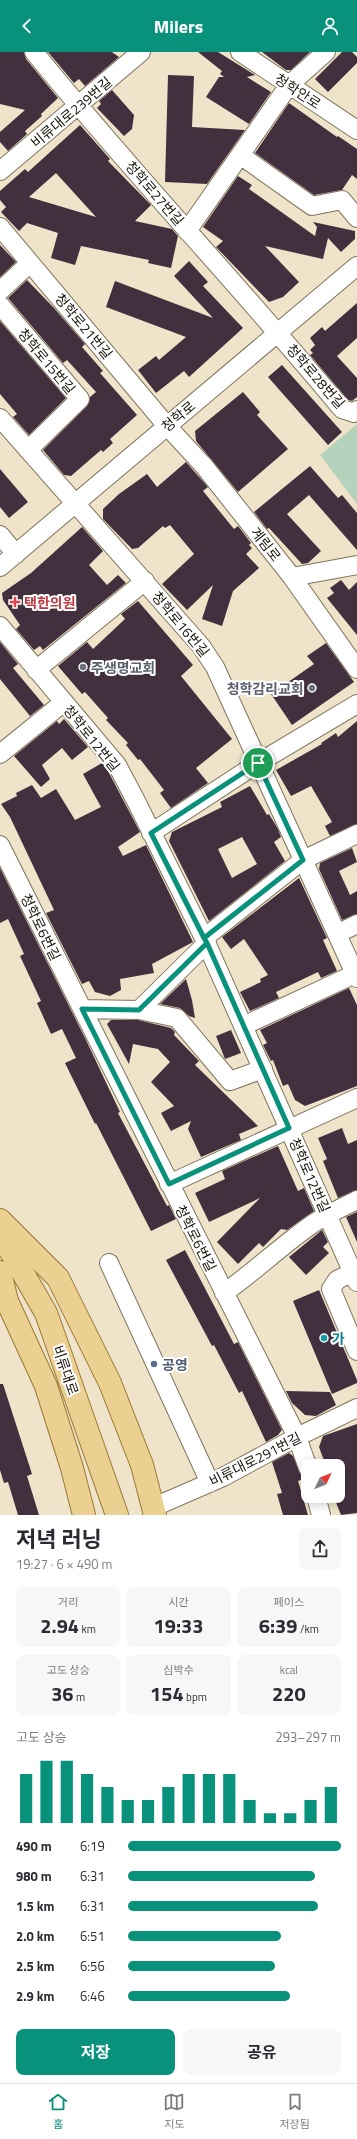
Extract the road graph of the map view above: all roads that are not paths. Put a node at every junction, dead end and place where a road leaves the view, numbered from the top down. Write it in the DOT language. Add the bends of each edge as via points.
graph roads {
  1 [pos="34,52"];
  2 [pos="141,52"];
  3 [pos="240,52"];
  4 [pos="326,52"];
  5 [pos="289,85"];
  6 [pos="78,105"];
  7 [pos="357,130"];
  8 [pos="240,155"];
  9 [pos="0,171"];
  10 [pos="357,218"];
  11 [pos="0,227"];
  12 [pos="187,231"];
  13 [pos="30,263"];
  14 [pos="357,266"];
  15 [pos="0,290"];
  16 [pos="0,305"];
  17 [pos="278,333"];
  18 [pos="357,410"];
  19 [pos="0,418"];
  20 [pos="167,426"];
  21 [pos="28,450"];
  22 [pos="76,503"];
  23 [pos="0,535"];
  24 [pos="16,554"];
  25 [pos="357,565"];
  26 [pos="0,567"];
  27 [pos="292,577"];
  28 [pos="145,581"];
  29 [pos="0,626"];
  30 [pos="357,668"];
  31 [pos="36,670"];
  32 [pos="64,702"];
  33 [pos="357,704"];
  34 [pos="0,754"];
  35 [pos="258,763"];
  36 [pos="151,833"];
  37 [pos="357,834"];
  38 [pos="0,845"];
  39 [pos="303,860"];
  40 [pos="357,924"];
  41 [pos="337,934"];
  42 [pos="205,940"];
  43 [pos="356,976"];
  44 [pos="82,1009"];
  45 [pos="139,1010"];
  46 [pos="244,1026"];
  47 [pos="263,1069"];
  48 [pos="357,1098"];
  49 [pos="289,1128"];
  50 [pos="169,1184"];
  51 [pos="357,1200"];
  52 [pos="327,1214"];
  53 [pos="0,1220"];
  54 [pos="0,1233"];
  55 [pos="109,1262"];
  56 [pos="0,1272"];
  57 [pos="356,1275"];
  58 [pos="224,1293"];
  59 [pos="357,1351"];
  60 [pos="357,1408"];
  61 [pos="297,1437"];
  62 [pos="305,1459"];
  63 [pos="210,1483"];
  64 [pos="318,1503"];
  65 [pos="154,1510"];
  66 [pos="84,1515"];
  67 [pos="117,1515"];
  68 [pos="321,1515"];
  1 -- 6 [label="street, 청학로27번길"];
  2 -- 6 [label="street, 비류대로239번길"];
  3 -- 5 [label="street, 청학안로"];
  4 -- 5 [label="street"];
  5 -- 7 [label="street, 청학안로"];
  5 -- 8 [label="street"];
  6 -- 9 [label="street, 비류대로239번길"];
  6 -- 12 [label="street, 청학로27번길"];
  8 -- 10 [label="street" via="312,206 342,200"];
  8 -- 12 [label="street"];
  11 -- 13 [label="street, 청학로21번길"];
  12 -- 17 [label="street, 청학로27번길"];
  13 -- 15 [label="street"];
  13 -- 20 [label="street, 청학로21번길"];
  14 -- 17 [label="street, 청학로"];
  16 -- 21 [label="street, 청학로15번길" via="80,399"];
  17 -- 18 [label="street, 청학로28번길" via="342,409 354,413"];
  17 -- 20 [label="street, 청학로"];
  19 -- 21 [label="street"];
  20 -- 22 [label="street, 청학로"];
  20 -- 27 [label="street, 계림로" via="204,466"];
  21 -- 22 [label="street"];
  22 -- 24 [label="street, 청학로"];
  22 -- 28 [label="street, 청학로16번길"];
  23 -- 24 [label="street"];
  24 -- 26 [label="street, 청학로"];
  25 -- 27 [label="street"];
  27 -- 30 [label="street, 계림로"];
  28 -- 31 [label="street"];
  28 -- 35 [label="street, 청학로16번길" via="201,646 215,667"];
  29 -- 31 [label="street, 청학로12번길"];
  31 -- 32 [label="street, 청학로12번길"];
  32 -- 34 [label="street"];
  32 -- 36 [label="street, 청학로12번길" via="116,766"];
  33 -- 35 [label="street"];
  35 -- 36 [label="street"];
  35 -- 39 [label="street, 청학로16번길"];
  36 -- 42 [label="street, 청학로12번길"];
  37 -- 39 [label="street"];
  38 -- 44 [label="street, 청학로6번길"];
  39 -- 41 [label="street, 청학로16번길"];
  39 -- 42 [label="street"];
  40 -- 41 [label="street"];
  41 -- 43 [label="street, 청학로16번길"];
  42 -- 45 [label="street"];
  42 -- 46 [label="street, 청학로12번길"];
  43 -- 46 [label="street"];
  44 -- 45 [label="street"];
  44 -- 50 [label="street, 청학로6번길"];
  45 -- 47 [label="street" via="178,1018 230,1081"];
  46 -- 47 [label="street, 청학로12번길"];
  47 -- 49 [label="street, 청학로12번길"];
  48 -- 49 [label="street"];
  49 -- 50 [label="street"];
  49 -- 52 [label="street, 청학로12번길"];
  50 -- 58 [label="street, 청학로6번길"];
  51 -- 52 [label="street"];
  52 -- 57 [label="street, 청학로12번길"];
  52 -- 58 [label="street"];
  53 -- 65 [label="main road" via="58,1278 110,1383 142,1465"];
  54 -- 67 [label="main road, 비류대로" via="46,1313"];
  55 -- 63 [label="street"];
  56 -- 66 [label="main road" via="7,1301 46,1386"];
  57 -- 59 [label="street" via="337,1280 331,1289"];
  58 -- 61 [label="street, 청학로6번길"];
  60 -- 61 [label="street, 비류대로291번길"];
  61 -- 62 [label="street, 청학로6번길"];
  61 -- 63 [label="street, 비류대로291번길"];
  63 -- 65 [label="street, 비류대로291번길"];
  64 -- 68 [label="street"];
}
